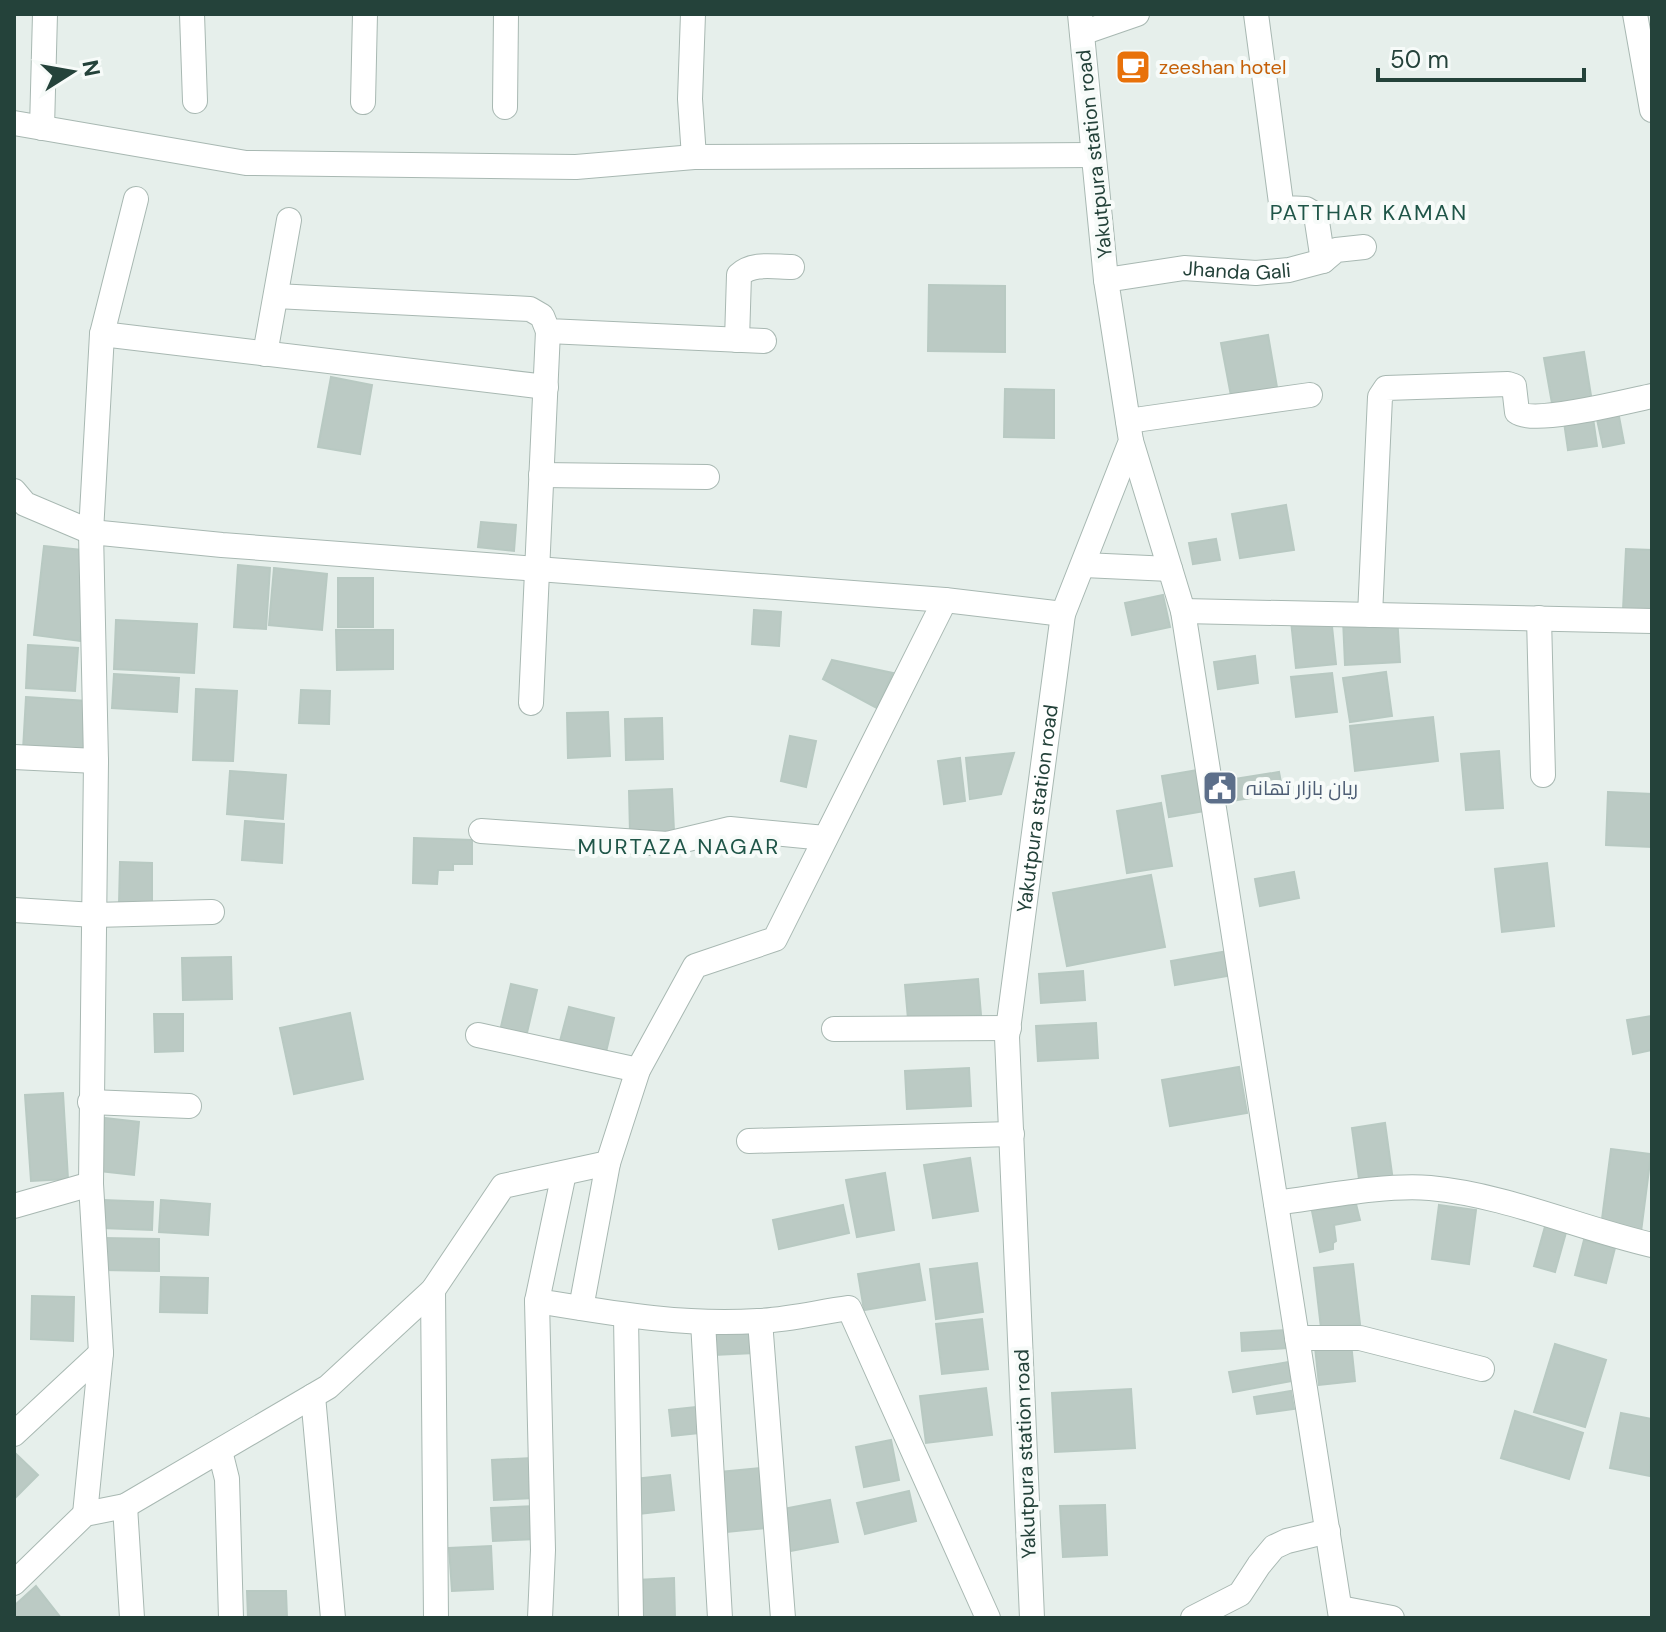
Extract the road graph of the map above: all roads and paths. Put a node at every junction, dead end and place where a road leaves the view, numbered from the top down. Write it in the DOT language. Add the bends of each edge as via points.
graph roads {
  1 [pos="45,14"];
  2 [pos="192,14"];
  3 [pos="365,14"];
  4 [pos="506,14"];
  5 [pos="693,14"];
  6 [pos="1137,14"];
  7 [pos="1256,14"];
  8 [pos="1635,14"];
  9 [pos="1081,24"];
  10 [pos="195,101"];
  11 [pos="363,102"];
  12 [pos="505,107"];
  13 [pos="1652,110"];
  14 [pos="14,123"];
  15 [pos="42,128"];
  16 [pos="1093,155"];
  17 [pos="694,157"];
  18 [pos="136,199"];
  19 [pos="289,220"];
  20 [pos="1364,247"];
  21 [pos="1323,261"];
  22 [pos="792,267"];
  23 [pos="1106,280"];
  24 [pos="276,296"];
  25 [pos="548,331"];
  26 [pos="102,334"];
  27 [pos="737,340"];
  28 [pos="764,341"];
  29 [pos="265,354"];
  30 [pos="546,387"];
  31 [pos="1310,395"];
  32 [pos="1652,396"];
  33 [pos="1129,431"];
  34 [pos="541,475"];
  35 [pos="707,477"];
  36 [pos="14,491"];
  37 [pos="91,532"];
  38 [pos="1084,565"];
  39 [pos="1170,569"];
  40 [pos="536,570"];
  41 [pos="945,600"];
  42 [pos="1183,611"];
  43 [pos="1063,614"];
  44 [pos="1370,615"];
  45 [pos="1539,618"];
  46 [pos="1652,621"];
  47 [pos="531,703"];
  48 [pos="14,757"];
  49 [pos="96,761"];
  50 [pos="1543,775"];
  51 [pos="481,831"];
  52 [pos="825,838"];
  53 [pos="14,910"];
  54 [pos="212,912"];
  55 [pos="94,915"];
  56 [pos="1009,1028"];
  57 [pos="834,1029"];
  58 [pos="478,1035"];
  59 [pos="638,1070"];
  60 [pos="90,1102"];
  61 [pos="189,1106"];
  62 [pos="1012,1134"];
  63 [pos="749,1141"];
  64 [pos="608,1163"];
  65 [pos="564,1173"];
  66 [pos="91,1184"];
  67 [pos="1276,1203"];
  68 [pos="14,1206"];
  69 [pos="1652,1245"];
  70 [pos="433,1290"];
  71 [pos="537,1301"];
  72 [pos="581,1308"];
  73 [pos="626,1317"];
  74 [pos="760,1321"];
  75 [pos="703,1322"];
  76 [pos="1297,1338"];
  77 [pos="101,1353"];
  78 [pos="1482,1369"];
  79 [pos="313,1396"];
  80 [pos="14,1434"];
  81 [pos="220,1451"];
  82 [pos="125,1506"];
  83 [pos="85,1514"];
  84 [pos="1328,1531"];
  85 [pos="14,1583"];
  86 [pos="1341,1613"];
  87 [pos="132,1618"];
  88 [pos="231,1618"];
  89 [pos="333,1618"];
  90 [pos="436,1618"];
  91 [pos="540,1618"];
  92 [pos="631,1618"];
  93 [pos="720,1618"];
  94 [pos="783,1618"];
  95 [pos="988,1618"];
  96 [pos="1032,1618"];
  97 [pos="1193,1618"];
  98 [pos="1392,1618"];
  1 -- 15 [label="street"];
  2 -- 10 [label="street"];
  3 -- 11 [label="street"];
  4 -- 12 [label="street"];
  5 -- 17 [label="street"];
  6 -- 9 [label="street"];
  7 -- 21 [label="street" via="1281,203 1316,215"];
  8 -- 13 [label="street"];
  9 -- 16 [label="street, Yakutpura station road"];
  14 -- 15 [label="street"];
  15 -- 17 [label="street" via="246,163 576,167"];
  16 -- 17 [label="street"];
  16 -- 23 [label="street, Yakutpura station road"];
  18 -- 26 [label="street"];
  19 -- 24 [label="street"];
  20 -- 21 [label="street, Jhanda Gali" via="1336,250"];
  21 -- 23 [label="street, Jhanda Gali" via="1256,273 1184,268"];
  22 -- 27 [label="street" via="757,266 739,275"];
  23 -- 33 [label="street, Yakutpura station road"];
  24 -- 25 [label="street" via="530,309 542,316"];
  24 -- 29 [label="street"];
  25 -- 27 [label="street"];
  25 -- 30 [label="street"];
  26 -- 29 [label="street"];
  26 -- 37 [label="street"];
  27 -- 28 [label="street"];
  29 -- 30 [label="street"];
  30 -- 34 [label="street"];
  31 -- 33 [label="street"];
  32 -- 44 [label="street" via="1522,416 1514,386 1508,384 1386,388 1380,397"];
  33 -- 38 [label="street, Yakutpura station road"];
  33 -- 39 [label="street"];
  34 -- 35 [label="street"];
  34 -- 40 [label="street"];
  36 -- 37 [label="street" via="25,504"];
  37 -- 40 [label="street"];
  37 -- 49 [label="street"];
  38 -- 39 [label="street"];
  38 -- 43 [label="street, Yakutpura station road"];
  39 -- 42 [label="street"];
  40 -- 41 [label="street"];
  40 -- 47 [label="street"];
  41 -- 43 [label="street"];
  41 -- 52 [label="street"];
  42 -- 44 [label="street"];
  42 -- 67 [label="street"];
  43 -- 56 [label="street, Yakutpura station road"];
  44 -- 45 [label="street"];
  45 -- 46 [label="street"];
  45 -- 50 [label="street"];
  48 -- 49 [label="street"];
  49 -- 55 [label="street"];
  51 -- 52 [label="street" via="667,844 730,829"];
  52 -- 59 [label="street" via="775,939 695,966"];
  53 -- 55 [label="street"];
  54 -- 55 [label="street"];
  55 -- 60 [label="street"];
  56 -- 57 [label="street"];
  56 -- 62 [label="street, Yakutpura station road"];
  58 -- 59 [label="street"];
  59 -- 64 [label="street"];
  60 -- 61 [label="street"];
  60 -- 66 [label="street"];
  62 -- 63 [label="street"];
  62 -- 96 [label="street, Yakutpura station road"];
  64 -- 65 [label="street"];
  64 -- 72 [label="street"];
  65 -- 70 [label="street" via="503,1186"];
  65 -- 71 [label="street"];
  66 -- 68 [label="street"];
  66 -- 77 [label="street"];
  67 -- 69 [label="street" via="1429,1188 1501,1201"];
  67 -- 76 [label="street"];
  70 -- 79 [label="street"];
  70 -- 90 [label="street"];
  71 -- 72 [label="street"];
  71 -- 91 [label="street"];
  72 -- 73 [label="street"];
  73 -- 75 [label="street"];
  73 -- 92 [label="street"];
  74 -- 75 [label="street"];
  74 -- 94 [label="street"];
  74 -- 95 [label="street" via="849,1308"];
  75 -- 93 [label="street"];
  76 -- 78 [label="street" via="1360,1338"];
  76 -- 84 [label="street"];
  77 -- 80 [label="street"];
  77 -- 83 [label="street"];
  79 -- 81 [label="street"];
  79 -- 89 [label="street"];
  81 -- 82 [label="street"];
  81 -- 88 [label="street" via="227,1479"];
  82 -- 83 [label="street"];
  82 -- 87 [label="street"];
  83 -- 85 [label="street"];
  84 -- 86 [label="street"];
  84 -- 97 [label="street" via="1274,1547 1240,1594"];
  86 -- 98 [label="street"];
}
